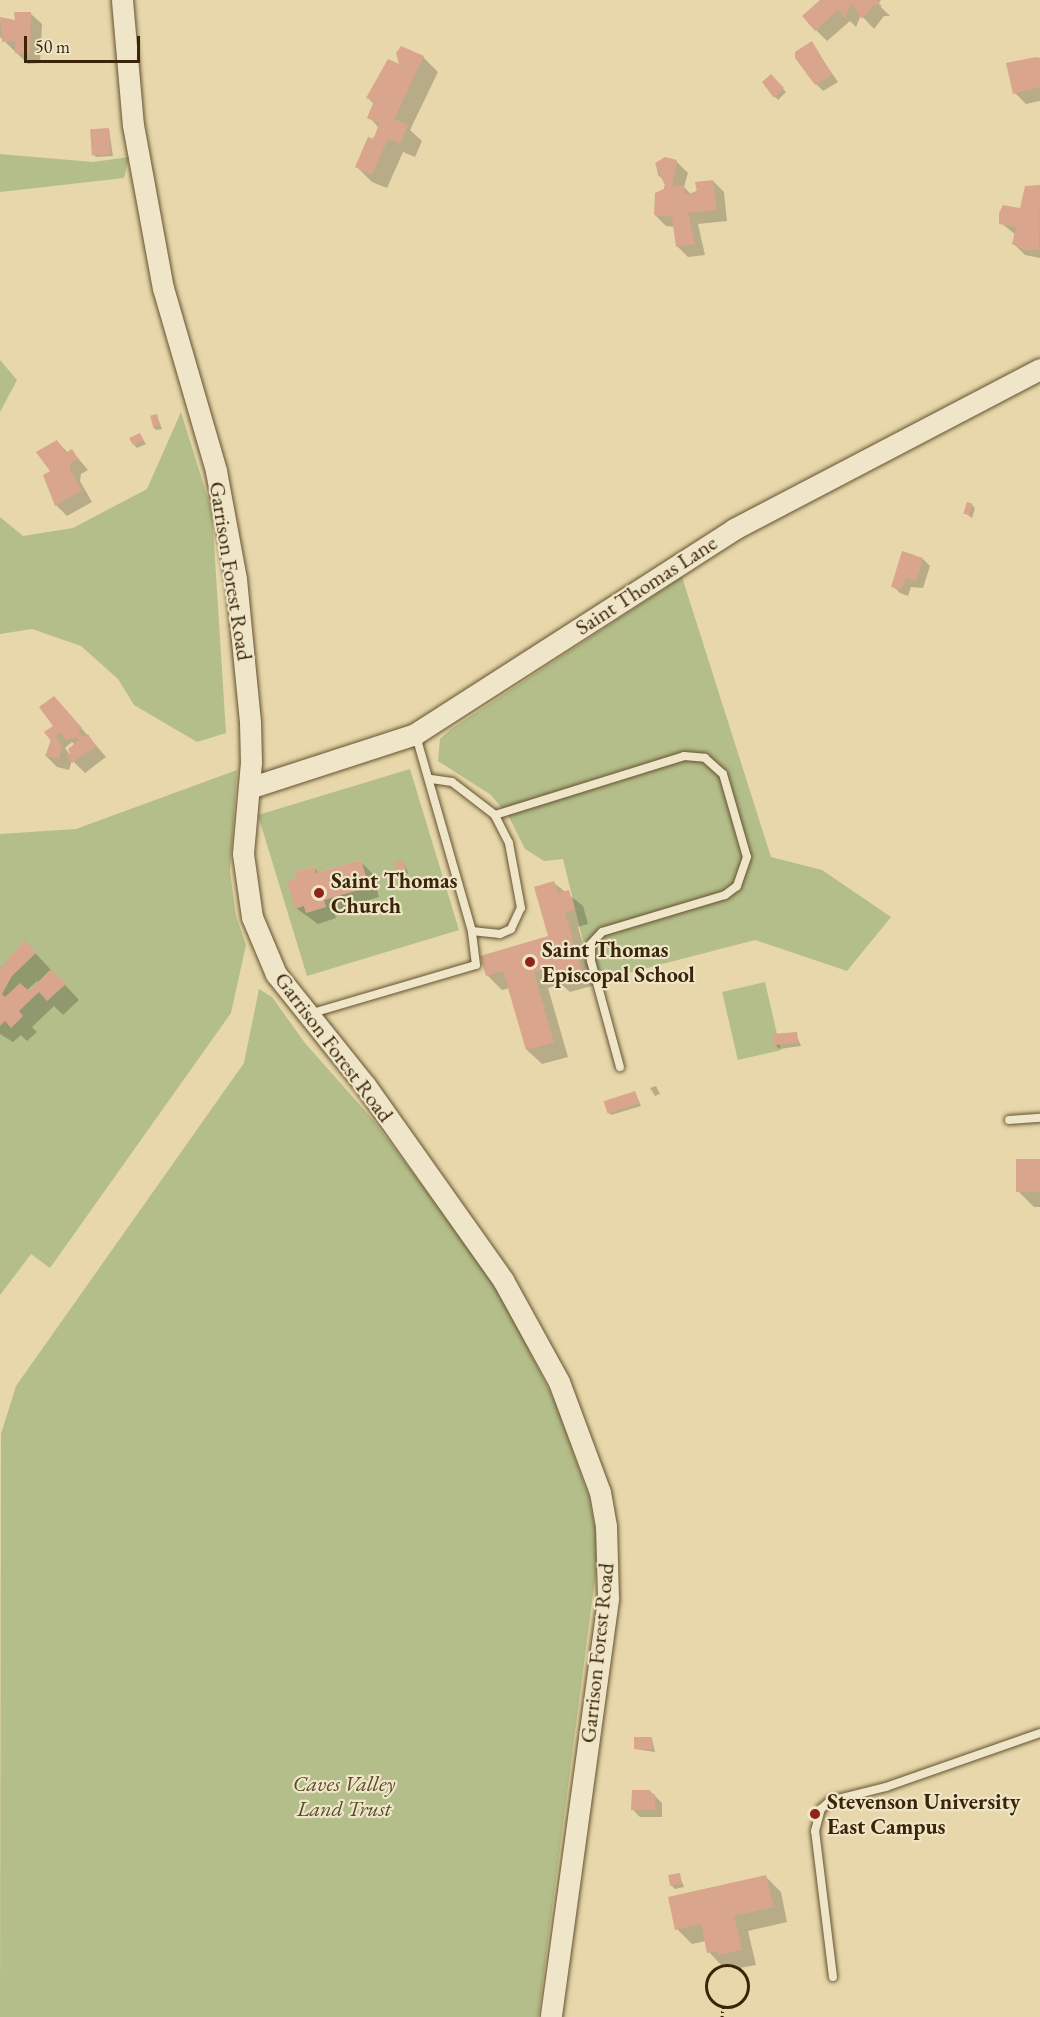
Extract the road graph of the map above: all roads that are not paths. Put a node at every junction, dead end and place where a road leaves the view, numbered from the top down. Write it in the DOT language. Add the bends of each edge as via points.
graph roads {
  1 [pos="122,0"];
  2 [pos="1040,369"];
  3 [pos="415,734"];
  4 [pos="431,779"];
  5 [pos="249,788"];
  6 [pos="495,815"];
  7 [pos="472,931"];
  8 [pos="306,1014"];
  9 [pos="620,1067"];
  10 [pos="1040,1118"];
  11 [pos="1010,1120"];
  12 [pos="1040,1733"];
  13 [pos="833,1977"];
  14 [pos="551,2017"];
  1 -- 5 [label="main road, Garrison Forest Road" via="133,125 163,288 216,471 228,527 250,722"];
  2 -- 3 [label="main road, Saint Thomas Lane" via="734,529"];
  3 -- 4 [label="lane"];
  3 -- 5 [label="main road, Saint Thomas Lane"];
  4 -- 6 [label="lane" via="452,782"];
  4 -- 7 [label="lane"];
  5 -- 8 [label="main road, Garrison Forest Road" via="243,854 252,917 276,974"];
  6 -- 7 [label="lane" via="509,843 521,908 511,929 500,933"];
  6 -- 9 [label="lane" via="684,756 705,759 723,774 747,857 737,886 725,895 602,932 591,944 591,961"];
  7 -- 8 [label="lane" via="476,966"];
  8 -- 14 [label="main road, Garrison Forest Road" via="365,1085 503,1280 559,1382 600,1492 609,1563 608,1599"];
  10 -- 11 [label="lane"];
  12 -- 13 [label="lane" via="886,1787 830,1801 821,1809 815,1831"];
}
